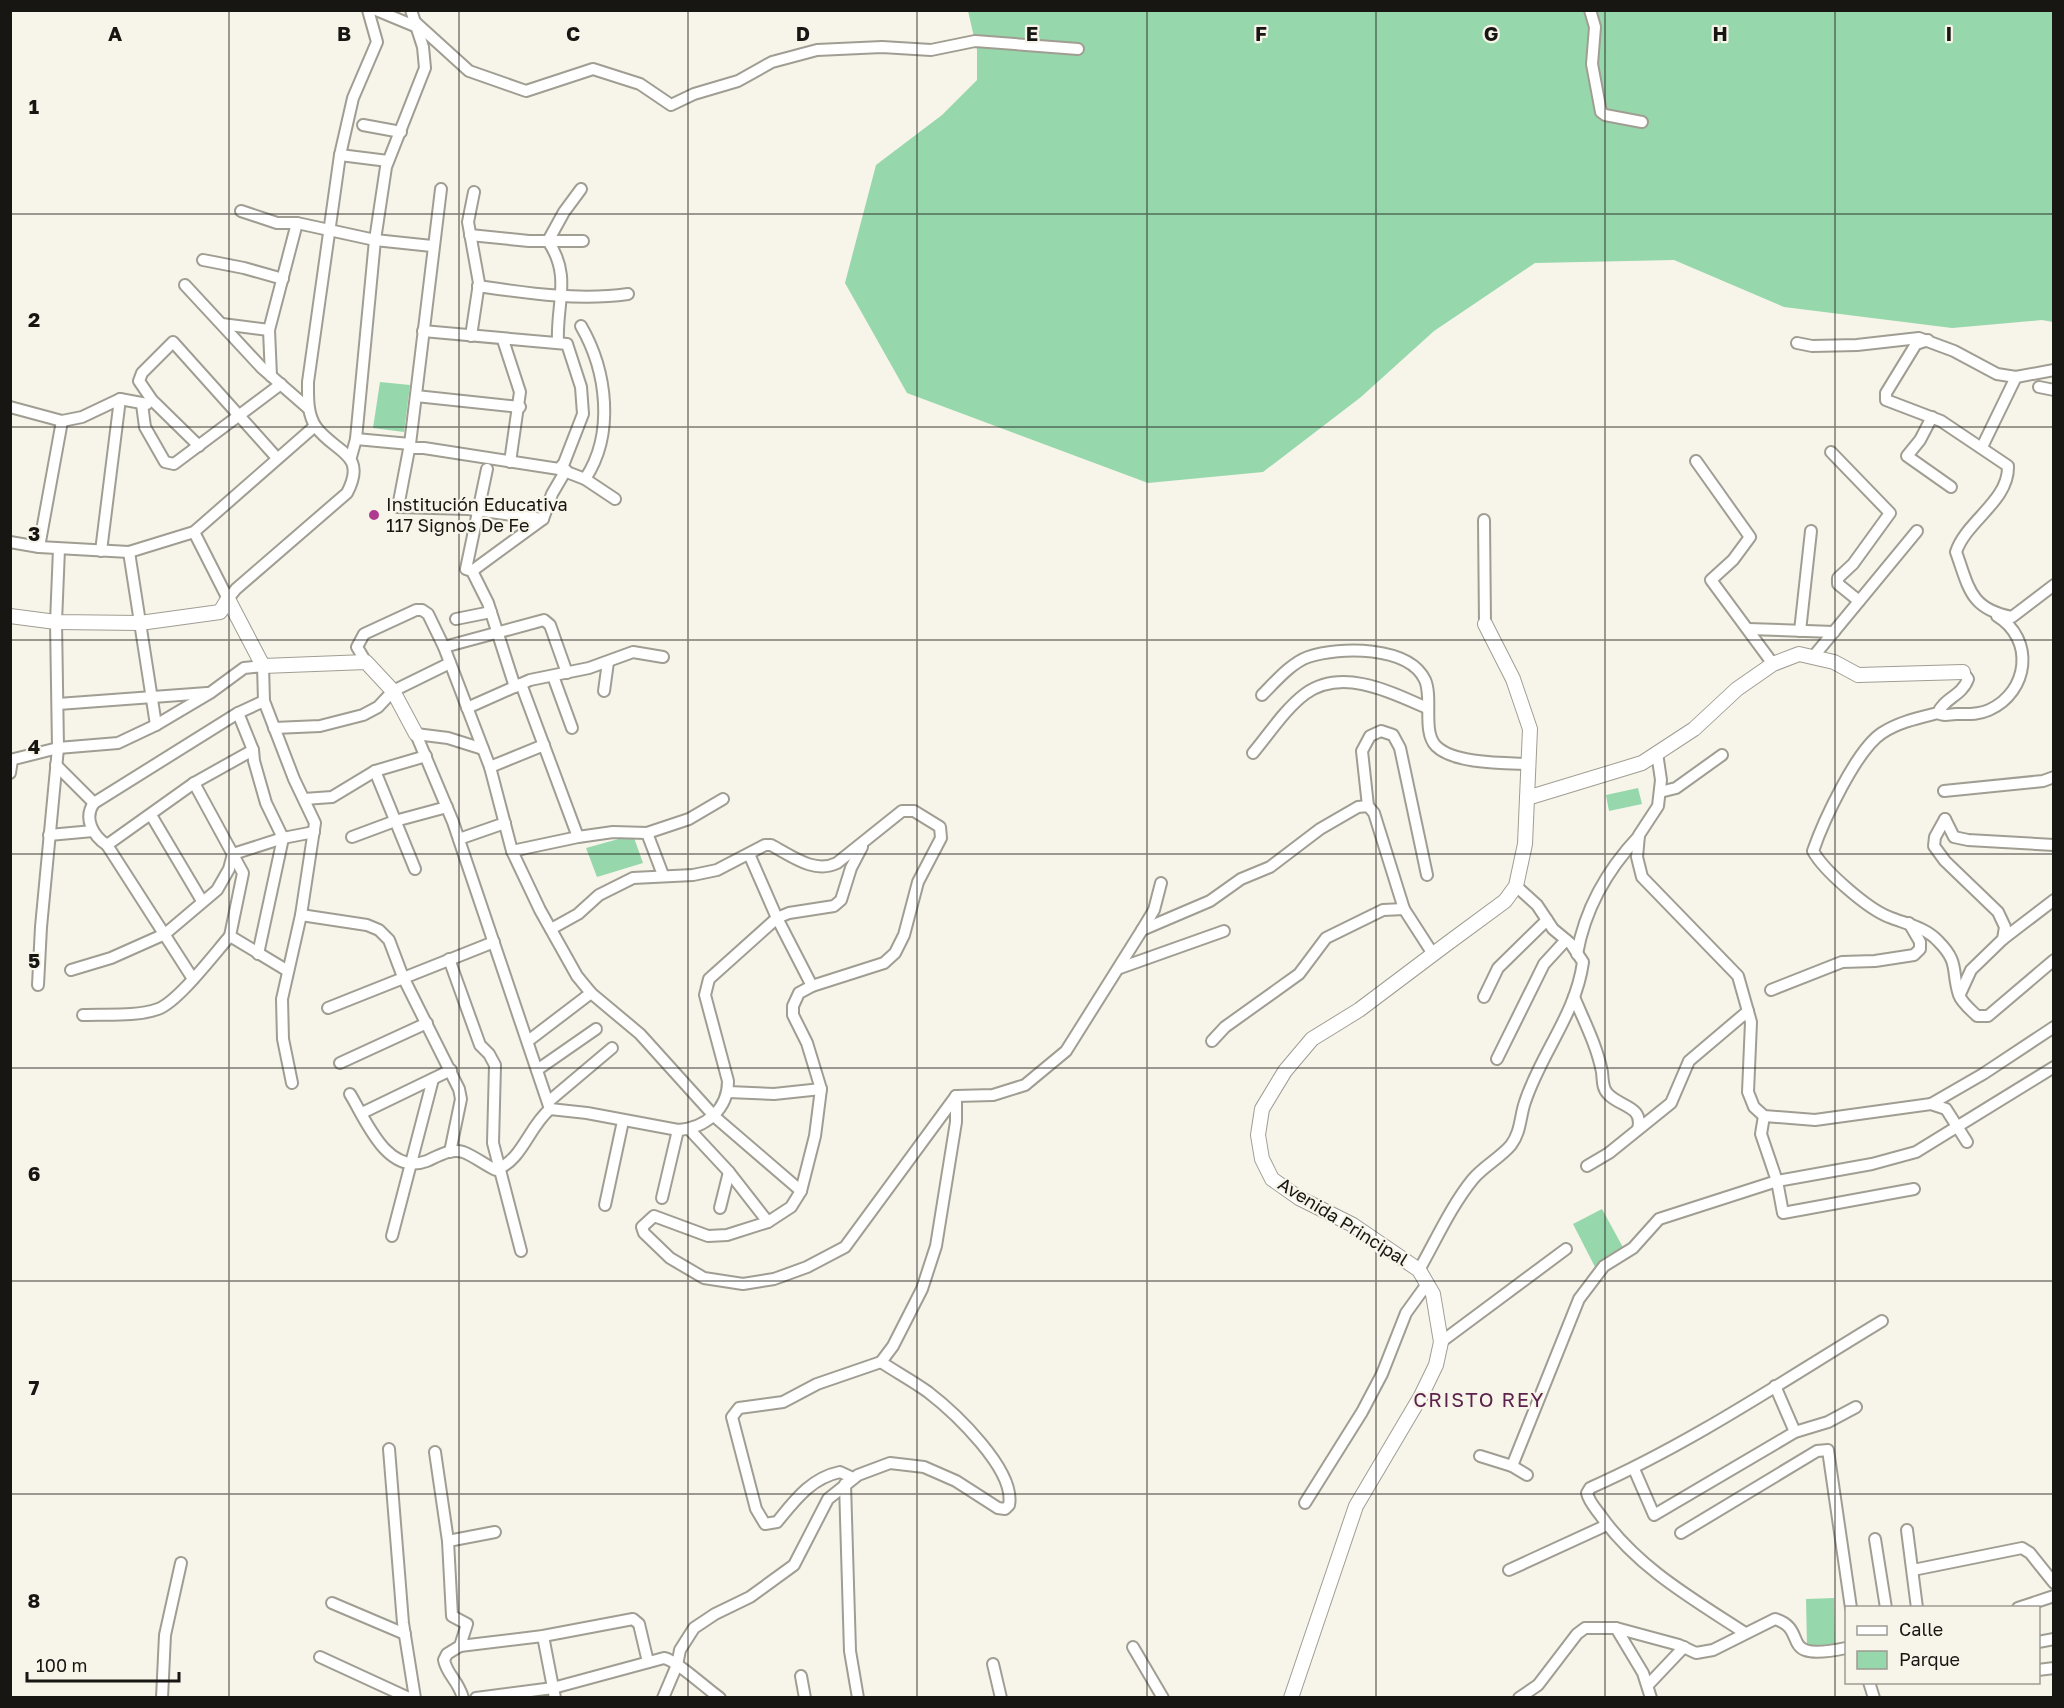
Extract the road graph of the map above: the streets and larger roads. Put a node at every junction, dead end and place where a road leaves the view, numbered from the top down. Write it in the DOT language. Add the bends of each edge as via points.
graph roads {
  1 [pos="368,10"];
  2 [pos="376,10"];
  3 [pos="411,10"];
  4 [pos="1590,10"];
  5 [pos="416,25"];
  6 [pos="1078,49"];
  7 [pos="1642,122"];
  8 [pos="363,125"];
  9 [pos="401,132"];
  10 [pos="340,154"];
  11 [pos="388,161"];
  12 [pos="441,189"];
  13 [pos="581,189"];
  14 [pos="474,192"];
  15 [pos="241,211"];
  16 [pos="297,223"];
  17 [pos="330,229"];
  18 [pos="470,235"];
  19 [pos="375,240"];
  20 [pos="548,241"];
  21 [pos="583,241"];
  22 [pos="432,246"];
  23 [pos="202,260"];
  24 [pos="283,279"];
  25 [pos="185,285"];
  26 [pos="478,286"];
  27 [pos="628,294"];
  28 [pos="563,296"];
  29 [pos="222,324"];
  30 [pos="581,326"];
  31 [pos="269,330"];
  32 [pos="423,331"];
  33 [pos="471,336"];
  34 [pos="503,340"];
  35 [pos="1928,340"];
  36 [pos="558,342"];
  37 [pos="1797,343"];
  38 [pos="2054,370"];
  39 [pos="271,376"];
  40 [pos="2016,377"];
  41 [pos="280,384"];
  42 [pos="2039,387"];
  43 [pos="2054,390"];
  44 [pos="416,396"];
  45 [pos="120,399"];
  46 [pos="147,402"];
  47 [pos="10,407"];
  48 [pos="520,407"];
  49 [pos="309,410"];
  50 [pos="239,416"];
  51 [pos="1932,417"];
  52 [pos="62,421"];
  53 [pos="315,426"];
  54 [pos="356,439"];
  55 [pos="199,446"];
  56 [pos="410,446"];
  57 [pos="1982,447"];
  58 [pos="1831,452"];
  59 [pos="351,457"];
  60 [pos="277,458"];
  61 [pos="1696,461"];
  62 [pos="510,462"];
  63 [pos="487,469"];
  64 [pos="563,470"];
  65 [pos="585,479"];
  66 [pos="1951,487"];
  67 [pos="615,499"];
  68 [pos="479,510"];
  69 [pos="543,519"];
  70 [pos="1484,520"];
  71 [pos="1811,531"];
  72 [pos="1917,531"];
  73 [pos="194,532"];
  74 [pos="10,542"];
  75 [pos="39,547"];
  76 [pos="59,549"];
  77 [pos="101,551"];
  78 [pos="129,552"];
  79 [pos="472,571"];
  80 [pos="2054,585"];
  81 [pos="228,600"];
  82 [pos="1859,601"];
  83 [pos="491,612"];
  84 [pos="1993,614"];
  85 [pos="10,616"];
  86 [pos="456,619"];
  87 [pos="56,622"];
  88 [pos="140,623"];
  89 [pos="1485,624"];
  90 [pos="1748,629"];
  91 [pos="496,631"];
  92 [pos="1800,631"];
  93 [pos="1834,632"];
  94 [pos="444,647"];
  95 [pos="663,657"];
  96 [pos="1814,657"];
  97 [pos="366,662"];
  98 [pos="608,662"];
  99 [pos="450,663"];
  100 [pos="1773,664"];
  101 [pos="263,666"];
  102 [pos="1963,672"];
  103 [pos="567,673"];
  104 [pos="553,676"];
  105 [pos="518,685"];
  106 [pos="393,691"];
  107 [pos="604,691"];
  108 [pos="210,693"];
  109 [pos="1262,695"];
  110 [pos="152,696"];
  111 [pos="264,701"];
  112 [pos="58,704"];
  113 [pos="467,708"];
  114 [pos="1427,708"];
  115 [pos="238,713"];
  116 [pos="1938,713"];
  117 [pos="156,726"];
  118 [pos="274,728"];
  119 [pos="572,728"];
  120 [pos="417,734"];
  121 [pos="544,745"];
  122 [pos="58,748"];
  123 [pos="483,749"];
  124 [pos="253,750"];
  125 [pos="1253,753"];
  126 [pos="1657,753"];
  127 [pos="1722,755"];
  128 [pos="426,756"];
  129 [pos="11,760"];
  130 [pos="1529,764"];
  131 [pos="56,765"];
  132 [pos="490,767"];
  133 [pos="375,771"];
  134 [pos="10,773"];
  135 [pos="2054,777"];
  136 [pos="194,783"];
  137 [pos="1944,791"];
  138 [pos="1660,792"];
  139 [pos="1527,798"];
  140 [pos="304,799"];
  141 [pos="723,799"];
  142 [pos="94,803"];
  143 [pos="447,807"];
  144 [pos="1368,807"];
  145 [pos="151,815"];
  146 [pos="395,821"];
  147 [pos="505,823"];
  148 [pos="93,831"];
  149 [pos="314,832"];
  150 [pos="647,833"];
  151 [pos="49,835"];
  152 [pos="1639,835"];
  153 [pos="352,837"];
  154 [pos="578,837"];
  155 [pos="283,838"];
  156 [pos="459,839"];
  157 [pos="865,841"];
  158 [pos="2054,844"];
  159 [pos="107,845"];
  160 [pos="512,851"];
  161 [pos="233,854"];
  162 [pos="749,854"];
  163 [pos="415,869"];
  164 [pos="663,875"];
  165 [pos="1427,875"];
  166 [pos="1161,883"];
  167 [pos="1516,886"];
  168 [pos="2054,900"];
  169 [pos="202,901"];
  170 [pos="1404,909"];
  171 [pos="301,915"];
  172 [pos="777,918"];
  173 [pos="1547,920"];
  174 [pos="1909,922"];
  175 [pos="551,929"];
  176 [pos="1142,930"];
  177 [pos="1224,931"];
  178 [pos="165,934"];
  179 [pos="230,936"];
  180 [pos="2003,939"];
  181 [pos="1566,940"];
  182 [pos="494,942"];
  183 [pos="258,954"];
  184 [pos="1433,954"];
  185 [pos="1577,954"];
  186 [pos="449,959"];
  187 [pos="2054,960"];
  188 [pos="1119,968"];
  189 [pos="71,970"];
  190 [pos="288,971"];
  191 [pos="403,977"];
  192 [pos="193,979"];
  193 [pos="38,984"];
  194 [pos="812,986"];
  195 [pos="1771,990"];
  196 [pos="591,993"];
  197 [pos="1959,996"];
  198 [pos="1484,997"];
  199 [pos="1575,997"];
  200 [pos="328,1008"];
  201 [pos="1748,1011"];
  202 [pos="83,1015"];
  203 [pos="427,1023"];
  204 [pos="2054,1027"];
  205 [pos="596,1029"];
  206 [pos="528,1041"];
  207 [pos="1212,1041"];
  208 [pos="612,1048"];
  209 [pos="1497,1059"];
  210 [pos="340,1063"];
  211 [pos="2054,1067"];
  212 [pos="451,1070"];
  213 [pos="537,1070"];
  214 [pos="433,1079"];
  215 [pos="292,1083"];
  216 [pos="821,1089"];
  217 [pos="728,1092"];
  218 [pos="350,1094"];
  219 [pos="956,1096"];
  220 [pos="1931,1104"];
  221 [pos="549,1106"];
  222 [pos="362,1113"];
  223 [pos="1764,1116"];
  224 [pos="715,1117"];
  225 [pos="623,1121"];
  226 [pos="1958,1126"];
  227 [pos="1638,1129"];
  228 [pos="684,1130"];
  229 [pos="1967,1142"];
  230 [pos="450,1152"];
  231 [pos="412,1162"];
  232 [pos="1587,1166"];
  233 [pos="499,1169"];
  234 [pos="729,1172"];
  235 [pos="1777,1181"];
  236 [pos="1914,1189"];
  237 [pos="801,1191"];
  238 [pos="662,1198"];
  239 [pos="605,1205"];
  240 [pos="720,1208"];
  241 [pos="768,1222"];
  242 [pos="392,1236"];
  243 [pos="1566,1249"];
  244 [pos="521,1251"];
  245 [pos="1419,1270"];
  246 [pos="1427,1284"];
  247 [pos="1882,1321"];
  248 [pos="1441,1342"];
  249 [pos="881,1362"];
  250 [pos="1775,1386"];
  251 [pos="1856,1407"];
  252 [pos="1795,1432"];
  253 [pos="389,1449"];
  254 [pos="435,1452"];
  255 [pos="1480,1456"];
  256 [pos="1512,1466"];
  257 [pos="1634,1468"];
  258 [pos="1527,1475"];
  259 [pos="849,1481"];
  260 [pos="1305,1503"];
  261 [pos="1607,1525"];
  262 [pos="1907,1530"];
  263 [pos="495,1533"];
  264 [pos="1682,1533"];
  265 [pos="1875,1539"];
  266 [pos="448,1541"];
  267 [pos="181,1563"];
  268 [pos="1509,1570"];
  269 [pos="1913,1570"];
  270 [pos="2054,1582"];
  271 [pos="2054,1596"];
  272 [pos="332,1603"];
  273 [pos="1851,1606"];
  274 [pos="1886,1606"];
  275 [pos="1917,1606"];
  276 [pos="2024,1606"];
  277 [pos="1616,1628"];
  278 [pos="1745,1633"];
  279 [pos="405,1634"];
  280 [pos="543,1636"];
  281 [pos="460,1647"];
  282 [pos="1133,1647"];
  283 [pos="1683,1647"];
  284 [pos="1845,1648"];
  285 [pos="320,1657"];
  286 [pos="648,1662"];
  287 [pos="993,1664"];
  288 [pos="677,1665"];
  289 [pos="801,1676"];
  290 [pos="1299,1677"];
  291 [pos="1648,1685"];
  292 [pos="554,1693"];
  293 [pos="162,1698"];
  294 [pos="409,1698"];
  295 [pos="415,1698"];
  296 [pos="463,1698"];
  297 [pos="476,1698"];
  298 [pos="663,1698"];
  299 [pos="720,1698"];
  300 [pos="806,1698"];
  301 [pos="858,1698"];
  302 [pos="1001,1698"];
  303 [pos="1163,1698"];
  304 [pos="1291,1698"];
  305 [pos="1299,1698"];
  306 [pos="1519,1698"];
  307 [pos="1651,1698"];
  1 -- 10 [label="street" via="377,42 353,98"];
  2 -- 5 [label="street"];
  3 -- 5 [label="street"];
  4 -- 7 [label="street" via="1595,27 1592,64 1601,112"];
  5 -- 6 [label="street" via="469,71 526,92 593,69 640,84 671,105 738,81 772,62 817,50 932,50 975,41"];
  5 -- 9 [label="street" via="425,68"];
  8 -- 9 [label="street"];
  9 -- 11 [label="street"];
  10 -- 11 [label="street"];
  10 -- 17 [label="street"];
  11 -- 19 [label="street"];
  12 -- 22 [label="street"];
  13 -- 20 [label="street"];
  14 -- 18 [label="street" via="468,222"];
  15 -- 16 [label="street" via="278,222"];
  16 -- 17 [label="street"];
  16 -- 24 [label="street"];
  17 -- 19 [label="street"];
  17 -- 49 [label="street" via="308,382"];
  18 -- 20 [label="street"];
  18 -- 26 [label="street"];
  19 -- 22 [label="street"];
  19 -- 54 [label="street"];
  20 -- 21 [label="street"];
  20 -- 28 [label="street" via="561,270"];
  22 -- 32 [label="street"];
  23 -- 24 [label="street"];
  24 -- 31 [label="street"];
  25 -- 29 [label="street"];
  26 -- 28 [label="street"];
  26 -- 33 [label="street"];
  27 -- 28 [label="street"];
  28 -- 36 [label="street"];
  29 -- 31 [label="street"];
  29 -- 39 [label="street"];
  30 -- 65 [label="street" via="593,345 604,393 600,441 594,465"];
  31 -- 39 [label="street"];
  32 -- 33 [label="street"];
  32 -- 44 [label="street"];
  33 -- 34 [label="street"];
  34 -- 36 [label="street"];
  34 -- 48 [label="street" via="517,382"];
  35 -- 37 [label="street" via="1857,345"];
  35 -- 40 [label="street" via="1997,374"];
  35 -- 51 [label="street" via="1917,344 1886,393 1886,400"];
  36 -- 64 [label="street" via="570,348 581,387 583,414"];
  38 -- 40 [label="street"];
  39 -- 41 [label="street"];
  40 -- 57 [label="street"];
  41 -- 49 [label="street"];
  41 -- 50 [label="street"];
  42 -- 43 [label="street"];
  44 -- 48 [label="street"];
  44 -- 56 [label="street"];
  45 -- 46 [label="street"];
  45 -- 52 [label="street" via="82,417"];
  45 -- 77 [label="street"];
  46 -- 50 [label="street" via="140,376 173,342"];
  46 -- 55 [label="street"];
  46 -- 55 [label="street" via="145,427 165,462 174,464"];
  47 -- 52 [label="street"];
  48 -- 62 [label="street"];
  49 -- 53 [label="street"];
  50 -- 55 [label="street"];
  50 -- 60 [label="street"];
  51 -- 57 [label="street"];
  51 -- 66 [label="street" via="1906,456"];
  52 -- 75 [label="street"];
  53 -- 59 [label="street"];
  53 -- 60 [label="street"];
  54 -- 56 [label="street"];
  54 -- 59 [label="street"];
  56 -- 62 [label="street"];
  56 -- 68 [label="street" via="398,507"];
  57 -- 84 [label="street" via="2008,466 2008,476 1956,552 1969,590"];
  58 -- 82 [label="street" via="1890,513 1838,578 1838,584"];
  59 -- 81 [label="street" via="354,467 347,493"];
  60 -- 73 [label="street"];
  61 -- 90 [label="street" via="1750,537 1711,580"];
  62 -- 64 [label="street"];
  63 -- 68 [label="street"];
  64 -- 65 [label="street"];
  64 -- 69 [label="street"];
  65 -- 67 [label="street"];
  68 -- 69 [label="street"];
  68 -- 79 [label="street" via="466,567"];
  69 -- 79 [label="street"];
  70 -- 89 [label="street"];
  71 -- 92 [label="street"];
  72 -- 82 [label="street"];
  73 -- 78 [label="street"];
  73 -- 81 [label="street"];
  74 -- 75 [label="street"];
  75 -- 76 [label="street"];
  76 -- 77 [label="street"];
  76 -- 87 [label="street"];
  77 -- 78 [label="street"];
  78 -- 88 [label="street"];
  79 -- 83 [label="street"];
  80 -- 84 [label="street" via="2012,617"];
  81 -- 88 [label="street" via="220,612"];
  81 -- 101 [label="street"];
  82 -- 93 [label="street"];
  83 -- 86 [label="street"];
  83 -- 91 [label="street"];
  84 -- 116 [label="street" via="2012,628 2022,645 2021,673 2013,690 1990,710 1972,715"];
  85 -- 87 [label="street"];
  87 -- 88 [label="street"];
  87 -- 112 [label="street"];
  88 -- 110 [label="street"];
  89 -- 130 [label="street" via="1513,679 1530,729"];
  90 -- 92 [label="street"];
  90 -- 100 [label="street"];
  91 -- 94 [label="street"];
  91 -- 103 [label="street" via="548,622"];
  91 -- 105 [label="street"];
  92 -- 93 [label="street"];
  93 -- 96 [label="street"];
  94 -- 97 [label="street" via="428,614 416,610 364,634 357,647"];
  94 -- 99 [label="street"];
  95 -- 98 [label="street" via="633,652"];
  96 -- 100 [label="street" via="1800,654"];
  96 -- 102 [label="street" via="1858,675"];
  97 -- 101 [label="street"];
  97 -- 106 [label="street"];
  98 -- 103 [label="street"];
  98 -- 107 [label="street"];
  99 -- 106 [label="street"];
  99 -- 113 [label="street"];
  100 -- 126 [label="street" via="1737,688 1694,729"];
  101 -- 108 [label="street" via="244,668"];
  101 -- 111 [label="street"];
  102 -- 116 [label="street" via="1968,679 1965,689 1941,706"];
  103 -- 104 [label="street"];
  104 -- 105 [label="street"];
  104 -- 119 [label="street"];
  105 -- 113 [label="street"];
  105 -- 121 [label="street"];
  106 -- 118 [label="street" via="378,707 363,715 320,726"];
  106 -- 120 [label="street"];
  108 -- 110 [label="street"];
  108 -- 117 [label="street"];
  109 -- 114 [label="street" via="1307,657 1369,651 1401,657 1414,665 1427,686"];
  110 -- 112 [label="street"];
  110 -- 117 [label="street"];
  111 -- 115 [label="street"];
  111 -- 118 [label="street"];
  112 -- 122 [label="street"];
  113 -- 123 [label="street"];
  114 -- 125 [label="street" via="1389,691 1351,682 1328,684 1303,695"];
  114 -- 130 [label="street" via="1431,740 1443,752"];
  115 -- 124 [label="street"];
  115 -- 142 [label="street"];
  116 -- 174 [label="street" via="1901,723 1880,734 1865,750 1852,768 1813,851 1818,861 1847,888 1887,916"];
  117 -- 122 [label="street" via="118,743"];
  118 -- 140 [label="street"];
  120 -- 123 [label="street"];
  120 -- 128 [label="street"];
  121 -- 132 [label="street"];
  121 -- 154 [label="street"];
  122 -- 129 [label="street"];
  122 -- 131 [label="street"];
  123 -- 132 [label="street"];
  124 -- 136 [label="street"];
  124 -- 155 [label="street" via="266,802"];
  126 -- 138 [label="street"];
  126 -- 139 [label="street" via="1642,763"];
  127 -- 138 [label="street" via="1676,788"];
  128 -- 133 [label="street"];
  128 -- 143 [label="street"];
  129 -- 134 [label="street"];
  130 -- 139 [label="street"];
  131 -- 142 [label="street"];
  131 -- 151 [label="street"];
  132 -- 147 [label="street"];
  133 -- 140 [label="street" via="332,797"];
  133 -- 146 [label="street"];
  135 -- 137 [label="street"];
  136 -- 145 [label="street"];
  136 -- 161 [label="street"];
  138 -- 152 [label="street" via="1658,806"];
  139 -- 167 [label="street" via="1526,844"];
  140 -- 149 [label="street" via="315,823"];
  141 -- 150 [label="street" via="689,819"];
  142 -- 148 [label="street" via="89,814"];
  143 -- 146 [label="street"];
  143 -- 156 [label="street"];
  144 -- 165 [label="street" via="1363,745 1381,731 1393,735 1400,748"];
  144 -- 170 [label="street" via="1374,813"];
  144 -- 176 [label="street" via="1358,807 1270,867 1240,879 1210,901"];
  145 -- 159 [label="street"];
  145 -- 169 [label="street"];
  146 -- 153 [label="street"];
  146 -- 163 [label="street"];
  147 -- 156 [label="street"];
  147 -- 160 [label="street"];
  148 -- 151 [label="street"];
  148 -- 159 [label="street"];
  149 -- 155 [label="street"];
  149 -- 171 [label="street"];
  150 -- 154 [label="street"];
  150 -- 164 [label="street"];
  151 -- 193 [label="street"];
  152 -- 185 [label="street" via="1605,878 1582,925"];
  152 -- 201 [label="street" via="1636,857 1642,877 1738,976"];
  154 -- 160 [label="street"];
  155 -- 161 [label="street"];
  155 -- 183 [label="street"];
  156 -- 182 [label="street"];
  157 -- 162 [label="street" via="827,868 815,867 771,845 765,844"];
  157 -- 172 [label="street" via="841,900 834,906"];
  157 -- 194 [label="street" via="902,811 914,811 940,827 941,838 918,882 904,935 895,953 884,963"];
  158 -- 180 [label="street" via="1954,837 1945,819 1939,829 1934,846 2003,918"];
  159 -- 178 [label="street"];
  160 -- 175 [label="street"];
  161 -- 169 [label="street" via="217,890"];
  161 -- 179 [label="street" via="243,873"];
  162 -- 164 [label="street" via="709,872"];
  162 -- 172 [label="street"];
  164 -- 175 [label="street" via="633,878 599,895 578,914"];
  166 -- 176 [label="street" via="1154,910"];
  167 -- 173 [label="street"];
  167 -- 184 [label="street, Avenida Principal" via="1504,901"];
  168 -- 180 [label="street"];
  169 -- 178 [label="street"];
  170 -- 184 [label="street"];
  170 -- 207 [label="street" via="1383,910 1326,938 1299,974 1225,1027"];
  171 -- 190 [label="street"];
  171 -- 191 [label="street" via="379,930 388,940"];
  172 -- 194 [label="street"];
  172 -- 217 [label="street" via="709,979 705,995 724,1062"];
  173 -- 181 [label="street"];
  173 -- 198 [label="street" via="1498,968"];
  174 -- 195 [label="street" via="1920,942 1914,955 1842,962"];
  174 -- 197 [label="street" via="1937,939 1954,959"];
  175 -- 196 [label="street"];
  176 -- 188 [label="street"];
  177 -- 188 [label="street"];
  178 -- 189 [label="street" via="111,958"];
  178 -- 192 [label="street"];
  179 -- 183 [label="street"];
  179 -- 192 [label="street"];
  180 -- 197 [label="street" via="1971,970"];
  181 -- 185 [label="street"];
  181 -- 209 [label="street" via="1544,964"];
  182 -- 186 [label="street"];
  182 -- 206 [label="street"];
  183 -- 190 [label="street"];
  184 -- 245 [label="street, Avenida Principal" via="1359,1010 1312,1039 1285,1071 1262,1109 1258,1134 1262,1159 1272,1179 1299,1198 1353,1225"];
  185 -- 199 [label="street" via="1583,962"];
  186 -- 191 [label="street"];
  186 -- 233 [label="street" via="480,1045 495,1065 493,1143"];
  187 -- 197 [label="street" via="1988,1016 1977,1016"];
  188 -- 219 [label="street" via="1066,1051 1024,1085 993,1095"];
  190 -- 215 [label="street" via="282,999 283,1039"];
  191 -- 200 [label="street"];
  191 -- 203 [label="street"];
  192 -- 202 [label="street" via="161,1008 146,1013"];
  194 -- 216 [label="street" via="799,993 793,1015 807,1043"];
  196 -- 206 [label="street"];
  196 -- 224 [label="street" via="640,1034"];
  199 -- 227 [label="street" via="1594,1046 1604,1089 1634,1110 1640,1122"];
  199 -- 245 [label="street" via="1524,1102 1518,1132 1510,1146 1473,1179"];
  201 -- 223 [label="street" via="1748,1092 1754,1107"];
  201 -- 227 [label="street" via="1689,1061 1671,1103"];
  203 -- 210 [label="street"];
  203 -- 212 [label="street"];
  204 -- 220 [label="street"];
  205 -- 213 [label="street"];
  206 -- 213 [label="street"];
  208 -- 221 [label="street"];
  211 -- 226 [label="street"];
  212 -- 214 [label="street"];
  212 -- 230 [label="street" via="461,1099"];
  213 -- 221 [label="street"];
  214 -- 222 [label="street"];
  214 -- 231 [label="street"];
  216 -- 217 [label="street" via="774,1094"];
  216 -- 237 [label="street" via="815,1136"];
  217 -- 224 [label="street"];
  218 -- 222 [label="street"];
  219 -- 241 [label="street" via="844,1247 807,1267 774,1279 743,1284 704,1278 670,1258 642,1227 654,1216 708,1236 727,1235"];
  219 -- 249 [label="street" via="956,1122 936,1246 907,1322"];
  220 -- 223 [label="street" via="1815,1120"];
  220 -- 226 [label="street" via="1946,1109"];
  221 -- 225 [label="street"];
  221 -- 233 [label="street" via="515,1159"];
  222 -- 231 [label="street" via="380,1146 393,1157"];
  223 -- 235 [label="street" via="1761,1134"];
  224 -- 228 [label="street"];
  224 -- 237 [label="street"];
  225 -- 228 [label="street"];
  225 -- 239 [label="street"];
  226 -- 229 [label="street"];
  226 -- 235 [label="street" via="1916,1152"];
  227 -- 232 [label="street"];
  228 -- 234 [label="street"];
  228 -- 238 [label="street"];
  230 -- 231 [label="street" via="421,1163"];
  230 -- 233 [label="street" via="462,1152"];
  231 -- 242 [label="street"];
  233 -- 244 [label="street"];
  234 -- 240 [label="street"];
  234 -- 241 [label="street"];
  235 -- 236 [label="street" via="1783,1214"];
  235 -- 256 [label="street" via="1659,1219 1633,1248 1604,1266 1579,1299"];
  237 -- 241 [label="street" via="791,1206"];
  243 -- 248 [label="street"];
  245 -- 246 [label="street, Avenida Principal"];
  246 -- 248 [label="street, Avenida Principal" via="1433,1294"];
  246 -- 260 [label="street" via="1406,1313 1362,1412"];
  247 -- 250 [label="street"];
  248 -- 290 [label="street, Avenida Principal" via="1436,1365 1421,1396 1356,1506"];
  249 -- 259 [label="street" via="927,1392 967,1429 1005,1477 1010,1502 1000,1509 946,1475 913,1465 890,1463"];
  249 -- 259 [label="street" via="817,1384 783,1402 739,1408 732,1418 756,1509 765,1524 777,1522 799,1496 821,1479 840,1472"];
  250 -- 252 [label="street"];
  250 -- 257 [label="street"];
  251 -- 252 [label="street" via="1828,1422"];
  252 -- 257 [label="street" via="1654,1515"];
  253 -- 279 [label="street"];
  254 -- 266 [label="street"];
  255 -- 256 [label="street"];
  256 -- 258 [label="street"];
  257 -- 261 [label="street" via="1590,1488 1587,1493"];
  259 -- 288 [label="street" via="828,1499 794,1565 750,1597 694,1628 680,1650"];
  259 -- 301 [label="street" via="850,1651"];
  261 -- 268 [label="street"];
  261 -- 278 [label="street" via="1632,1553 1670,1584"];
  262 -- 269 [label="street"];
  263 -- 266 [label="street"];
  264 -- 273 [label="street" via="1817,1451 1828,1450"];
  265 -- 274 [label="street"];
  266 -- 281 [label="street" via="452,1616 467,1624"];
  267 -- 293 [label="street" via="165,1635"];
  269 -- 270 [label="street" via="2022,1548"];
  269 -- 275 [label="street"];
  271 -- 276 [label="street"];
  272 -- 279 [label="street"];
  277 -- 283 [label="street"];
  277 -- 291 [label="street"];
  277 -- 306 [label="street" via="1585,1628 1538,1685"];
  278 -- 283 [label="street" via="1713,1650 1696,1653"];
  278 -- 284 [label="street" via="1775,1619 1791,1629 1795,1643 1803,1650 1814,1654"];
  279 -- 295 [label="street"];
  280 -- 281 [label="street"];
  280 -- 286 [label="street" via="633,1619 639,1624"];
  280 -- 292 [label="street"];
  281 -- 296 [label="street" via="444,1660 446,1670 459,1683"];
  282 -- 303 [label="street"];
  283 -- 291 [label="street"];
  285 -- 294 [label="street"];
  286 -- 288 [label="street" via="664,1658"];
  286 -- 292 [label="street"];
  287 -- 302 [label="street"];
  288 -- 298 [label="street"];
  288 -- 299 [label="street"];
  289 -- 300 [label="street"];
  290 -- 304 [label="street, Avenida Principal"];
  290 -- 305 [label="street"];
  291 -- 307 [label="street"];
  292 -- 297 [label="street"];
}
